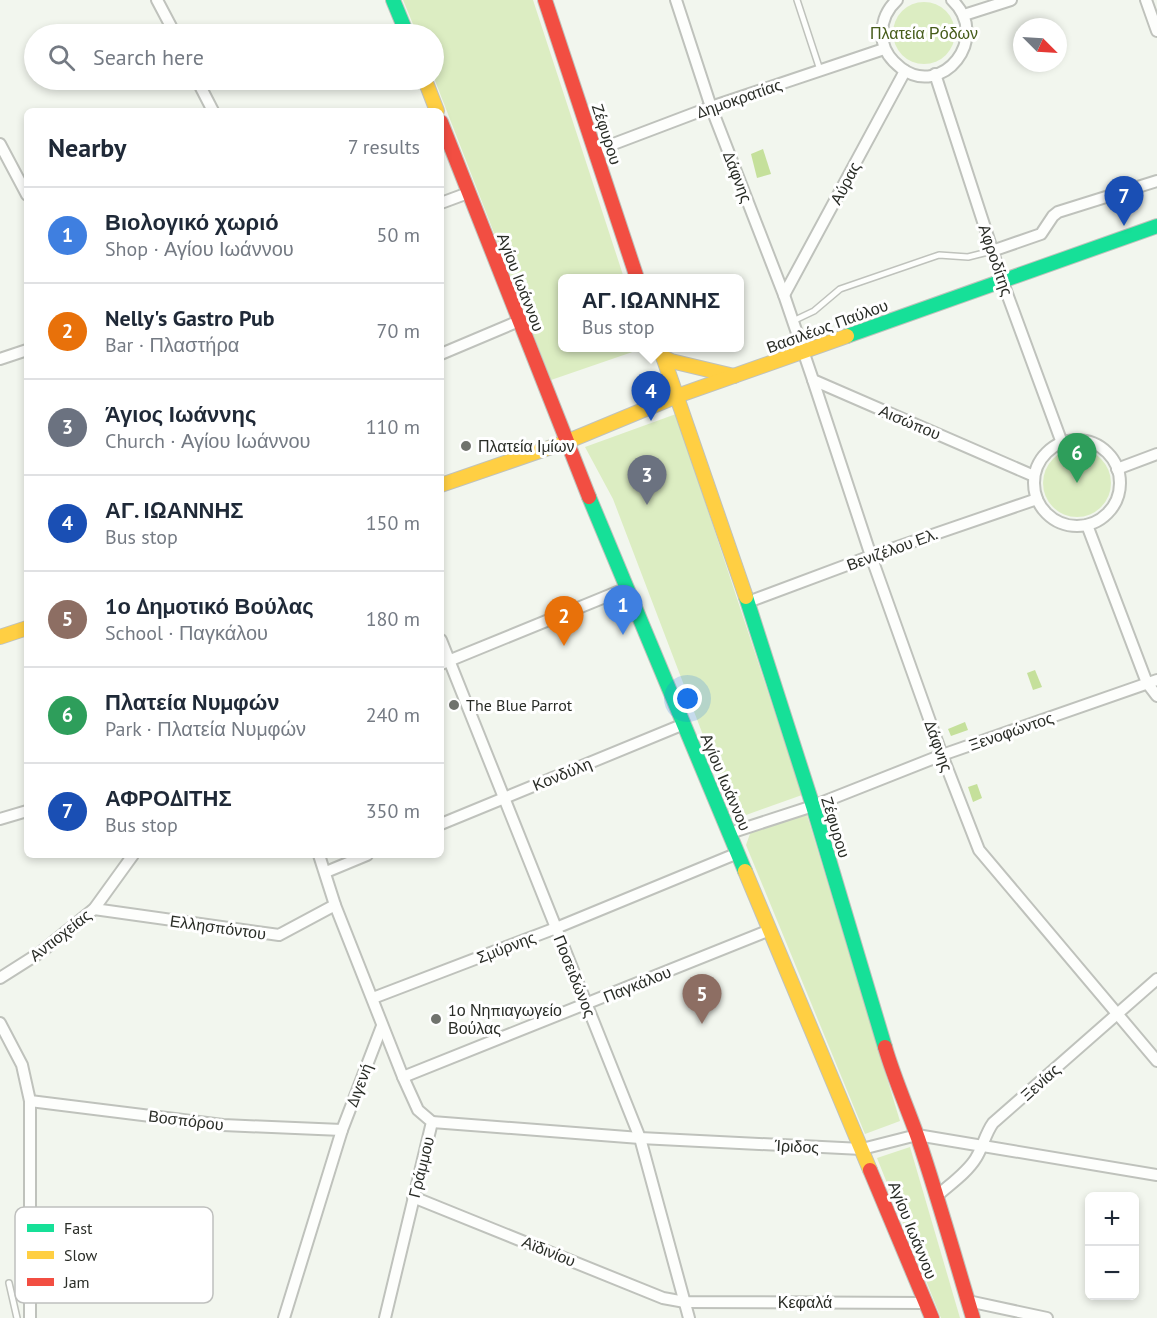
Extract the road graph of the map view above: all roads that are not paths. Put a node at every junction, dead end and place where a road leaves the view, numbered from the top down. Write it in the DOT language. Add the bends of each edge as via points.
graph roads {
  1 [pos="157,0"];
  2 [pos="393,0"];
  3 [pos="545,0"];
  4 [pos="675,0"];
  5 [pos="796,0"];
  6 [pos="897,0"];
  7 [pos="952,0"];
  8 [pos="1011,0"];
  9 [pos="1146,0"];
  10 [pos="964,15"];
  11 [pos="169,24"];
  12 [pos="403,24"];
  13 [pos="1157,31"];
  14 [pos="885,49"];
  15 [pos="820,70"];
  16 [pos="905,71"];
  17 [pos="935,74"];
  18 [pos="202,90"];
  19 [pos="428,90"];
  20 [pos="711,107"];
  21 [pos="211,108"];
  22 [pos="436,108"];
  23 [pos="444,130"];
  24 [pos="0,144"];
  25 [pos="595,151"];
  26 [pos="1157,181"];
  27 [pos="24,189"];
  28 [pos="468,194"];
  29 [pos="444,202"];
  30 [pos="1157,226"];
  31 [pos="992,251"];
  32 [pos="635,274"];
  33 [pos="1002,280"];
  34 [pos="784,295"];
  35 [pos="519,321"];
  36 [pos="793,321"];
  37 [pos="24,351"];
  38 [pos="661,352"];
  39 [pos="803,352"];
  40 [pos="444,353"];
  41 [pos="0,359"];
  42 [pos="734,376"];
  43 [pos="813,380"];
  44 [pos="676,396"];
  45 [pos="566,442"];
  46 [pos="1062,443"];
  47 [pos="1157,454"];
  48 [pos="1117,469"];
  49 [pos="1034,476"];
  50 [pos="444,484"];
  51 [pos="1036,498"];
  52 [pos="1087,525"];
  53 [pos="871,556"];
  54 [pos="627,588"];
  55 [pos="748,602"];
  56 [pos="24,629"];
  57 [pos="0,637"];
  58 [pos="445,662"];
  59 [pos="1152,682"];
  60 [pos="1157,696"];
  61 [pos="684,724"];
  62 [pos="942,755"];
  63 [pos="504,798"];
  64 [pos="813,806"];
  65 [pos="24,812"];
  66 [pos="0,819"];
  67 [pos="444,823"];
  68 [pos="730,833"];
  69 [pos="738,853"];
  70 [pos="132,858"];
  71 [pos="321,858"];
  72 [pos="360,858"];
  73 [pos="326,872"];
  74 [pos="335,904"];
  75 [pos="94,909"];
  76 [pos="556,928"];
  77 [pos="770,930"];
  78 [pos="0,978"];
  79 [pos="1157,978"];
  80 [pos="374,998"];
  81 [pos="586,1004"];
  82 [pos="1117,1012"];
  83 [pos="0,1023"];
  84 [pos="382,1026"];
  85 [pos="1157,1061"];
  86 [pos="403,1077"];
  87 [pos="30,1101"];
  88 [pos="432,1122"];
  89 [pos="342,1130"];
  90 [pos="917,1135"];
  91 [pos="640,1138"];
  92 [pos="980,1146"];
  93 [pos="862,1149"];
  94 [pos="1157,1175"];
  95 [pos="937,1196"];
  96 [pos="413,1197"];
  97 [pos="30,1207"];
  98 [pos="9,1283"];
  99 [pos="968,1301"];
  100 [pos="685,1302"];
  101 [pos="925,1303"];
  102 [pos="17,1318"];
  103 [pos="284,1318"];
  104 [pos="385,1318"];
  105 [pos="689,1318"];
  106 [pos="932,1318"];
  107 [pos="973,1318"];
  108 [pos="1047,1318"];
  1 -- 11 [label="street"];
  2 -- 12 [label="street"];
  3 -- 25 [label="street, Ζέφυρου"];
  4 -- 20 [label="street, Δάφνης"];
  5 -- 15 [label="lane"];
  6 -- 14 [label="street" via="888,9 883,23"];
  7 -- 10 [label="street"];
  8 -- 10 [label="street"];
  9 -- 13 [label="street"];
  10 -- 17 [label="street" via="968,29 961,56"];
  14 -- 15 [label="street, Δημοκρατίας"];
  14 -- 16 [label="street"];
  15 -- 20 [label="street, Δημοκρατίας"];
  16 -- 17 [label="street"];
  16 -- 34 [label="street, Αύρας"];
  17 -- 31 [label="street, Αφροδίτης"];
  18 -- 21 [label="street"];
  19 -- 22 [label="street"];
  20 -- 25 [label="street, Δημοκρατίας"];
  20 -- 34 [label="street, Δάφνης"];
  23 -- 28 [label="street, Αγίου Ιωάννου"];
  24 -- 27 [label="street"];
  25 -- 32 [label="street, Ζέφυρου"];
  26 -- 31 [label="street" via="1058,212 1041,234"];
  28 -- 29 [label="street"];
  28 -- 35 [label="street, Αγίου Ιωάννου"];
  30 -- 33 [label="street, Βασιλέως Παύλου"];
  31 -- 33 [label="street, Αφροδίτης"];
  31 -- 36 [label="lane" via="969,257 939,255 840,289 814,311"];
  33 -- 39 [label="street, Βασιλέως Παύλου"];
  33 -- 46 [label="street, Αφροδίτης"];
  34 -- 36 [label="street, Δάφνης"];
  35 -- 40 [label="street"];
  35 -- 45 [label="street, Αγίου Ιωάννου"];
  36 -- 39 [label="street, Δάφνης"];
  37 -- 41 [label="street"];
  38 -- 42 [label="street" via="671,361"];
  38 -- 44 [label="street, Ζέφυρου"];
  39 -- 42 [label="street, Βασιλέως Παύλου"];
  39 -- 43 [label="street"];
  42 -- 44 [label="street, Βασιλέως Παύλου"];
  43 -- 49 [label="street, Αισώπου"];
  43 -- 53 [label="street, Δάφνης"];
  44 -- 45 [label="street, Βασιλέως Παύλου"];
  44 -- 55 [label="street, Ζέφυρου"];
  45 -- 50 [label="street, Βασιλέως Παύλου"];
  45 -- 54 [label="street, Αγίου Ιωάννου"];
  46 -- 48 [label="street" via="1081,441 1099,447"];
  46 -- 49 [label="street" via="1044,456"];
  47 -- 48 [label="street"];
  48 -- 52 [label="street" via="1118,495 1112,507"];
  49 -- 51 [label="street"];
  51 -- 52 [label="street" via="1057,521"];
  51 -- 53 [label="street, Βενιζέλου Ελ."];
  52 -- 59 [label="street"];
  53 -- 55 [label="street, Βενιζέλου Ελ."];
  53 -- 62 [label="street, Δάφνης"];
  54 -- 58 [label="street"];
  54 -- 61 [label="street, Αγίου Ιωάννου"];
  55 -- 64 [label="street, Ζέφυρου"];
  56 -- 57 [label="street"];
  58 -- 63 [label="street, Ποσειδώνος"];
  59 -- 60 [label="street"];
  59 -- 62 [label="street, Ξενοφώντος"];
  61 -- 63 [label="street, Κονδύλη"];
  61 -- 68 [label="street, Αγίου Ιωάννου"];
  62 -- 64 [label="street, Ξενοφώντος"];
  62 -- 82 [label="street, Δάφνης" via="979,850"];
  63 -- 67 [label="street, Κονδύλη"];
  63 -- 76 [label="street, Ποσειδώνος"];
  64 -- 68 [label="street, Ξενοφώντος"];
  64 -- 90 [label="street, Ζέφυρου" via="894,1078"];
  65 -- 66 [label="street"];
  68 -- 69 [label="street, Αγίου Ιωάννου"];
  69 -- 76 [label="street, Σμύρνης"];
  69 -- 77 [label="street, Αγίου Ιωάννου"];
  70 -- 75 [label="street, Αντιοχείας"];
  71 -- 73 [label="street"];
  72 -- 73 [label="street"];
  73 -- 74 [label="street"];
  74 -- 75 [label="street, Ελλησπόντου" via="279,935"];
  74 -- 80 [label="street"];
  75 -- 78 [label="street, Αντιοχείας" via="41,952"];
  76 -- 80 [label="street, Σμύρνης"];
  76 -- 81 [label="street, Ποσειδώνος"];
  77 -- 81 [label="street, Παγκάλου"];
  77 -- 93 [label="street, Αγίου Ιωάννου"];
  79 -- 82 [label="street, Ξενίας"];
  80 -- 84 [label="street"];
  81 -- 86 [label="street, Παγκάλου"];
  81 -- 91 [label="street, Ποσειδώνος"];
  82 -- 85 [label="street, Δάφνης"];
  82 -- 92 [label="street, Ξενίας" via="993,1123"];
  83 -- 87 [label="street" via="22,1065"];
  84 -- 86 [label="street, Γράμμου"];
  84 -- 89 [label="street, Διγενή"];
  86 -- 88 [label="street, Γράμμου" via="418,1110"];
  87 -- 89 [label="street, Βοσπόρου" via="223,1125"];
  87 -- 97 [label="street"];
  88 -- 91 [label="street, Ίριδος"];
  88 -- 96 [label="street, Γράμμου"];
  89 -- 103 [label="street, Διγενή"];
  90 -- 92 [label="street, Ίριδος"];
  90 -- 93 [label="street, Ίριδος"];
  90 -- 95 [label="street, Ζέφυρου"];
  91 -- 93 [label="street, Ίριδος"];
  91 -- 100 [label="street, Ποσειδώνος"];
  92 -- 94 [label="street, Ίριδος"];
  92 -- 95 [label="street, Ξενίας" via="973,1163"];
  93 -- 101 [label="street, Αγίου Ιωάννου"];
  95 -- 99 [label="street, Ζέφυρου"];
  96 -- 100 [label="street, Αϊδινίου" via="663,1298"];
  96 -- 104 [label="street, Γράμμου"];
  98 -- 102 [label="lane"];
  99 -- 107 [label="street, Ζέφυρου"];
  99 -- 108 [label="street"];
  100 -- 101 [label="street, Κεφαλά"];
  100 -- 105 [label="street, Ποσειδώνος"];
  101 -- 106 [label="street, Αγίου Ιωάννου"];
}
